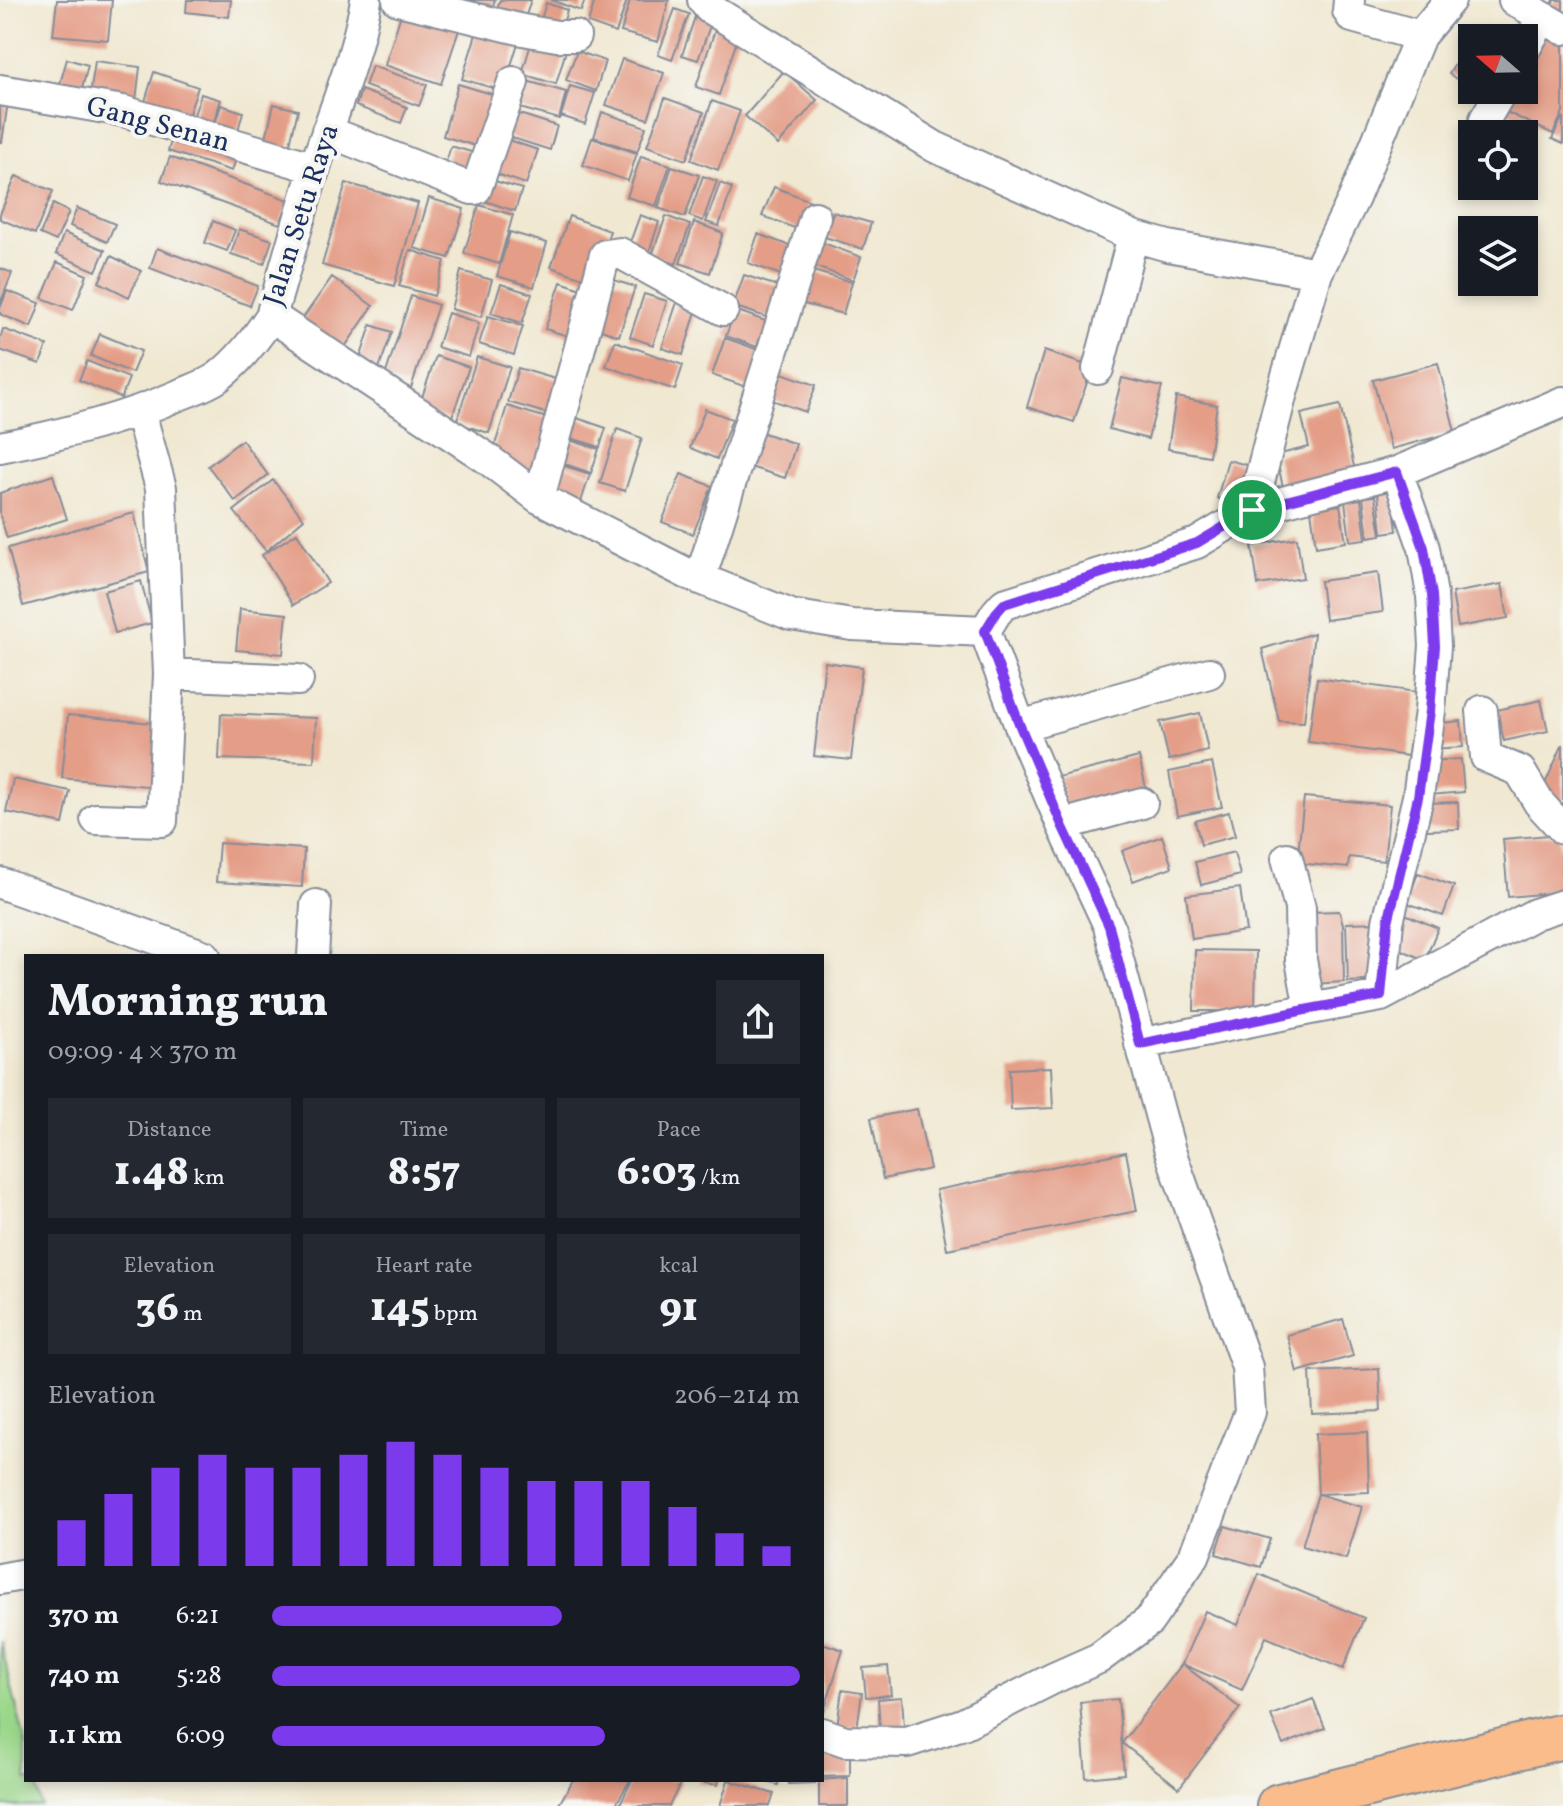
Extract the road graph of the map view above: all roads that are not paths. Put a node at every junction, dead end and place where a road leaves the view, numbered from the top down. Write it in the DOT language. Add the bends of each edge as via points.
graph roads {
  1 [pos="366,0"];
  2 [pos="398,0"];
  3 [pos="703,0"];
  4 [pos="1349,0"];
  5 [pos="1450,0"];
  6 [pos="1514,0"];
  7 [pos="1553,23"];
  8 [pos="575,36"];
  9 [pos="1420,36"];
  10 [pos="1538,37"];
  11 [pos="513,82"];
  12 [pos="0,90"];
  13 [pos="1494,104"];
  14 [pos="1485,119"];
  15 [pos="327,131"];
  16 [pos="315,168"];
  17 [pos="815,217"];
  18 [pos="1133,236"];
  19 [pos="1317,273"];
  20 [pos="723,310"];
  21 [pos="271,316"];
  22 [pos="1098,369"];
  23 [pos="1563,402"];
  24 [pos="140,412"];
  25 [pos="0,447"];
  26 [pos="1397,472"];
  27 [pos="539,498"];
  28 [pos="1252,510"];
  29 [pos="700,579"];
  30 [pos="985,631"];
  31 [pos="1209,673"];
  32 [pos="169,674"];
  33 [pos="298,680"];
  34 [pos="1482,711"];
  35 [pos="1020,726"];
  36 [pos="1142,803"];
  37 [pos="96,819"];
  38 [pos="1062,825"];
  39 [pos="1563,829"];
  40 [pos="1287,858"];
  41 [pos="0,883"];
  42 [pos="316,905"];
  43 [pos="1563,905"];
  44 [pos="199,954"];
  45 [pos="313,954"];
  46 [pos="1381,996"];
  47 [pos="1310,1009"];
  48 [pos="1140,1044"];
  49 [pos="24,1574"];
  50 [pos="0,1579"];
  51 [pos="824,1734"];
  52 [pos="1563,1736"];
  53 [pos="1279,1806"];
  1 -- 15 [label="street, Jalan Setu Raya" via="349,72"];
  2 -- 8 [label="street" via="523,30"];
  3 -- 18 [label="street" via="935,147"];
  4 -- 9 [label="street" via="1352,17"];
  5 -- 9 [label="street"];
  6 -- 7 [label="street"];
  7 -- 10 [label="street"];
  9 -- 19 [label="street" via="1354,198"];
  11 -- 15 [label="street" via="476,189"];
  12 -- 16 [label="street, Gang Senan" via="123,111"];
  13 -- 14 [label="street"];
  15 -- 16 [label="street, Jalan Setu Raya"];
  16 -- 21 [label="street, Jalan Setu Raya"];
  17 -- 29 [label="street"];
  18 -- 19 [label="street"];
  18 -- 22 [label="street"];
  19 -- 28 [label="street"];
  20 -- 27 [label="street" via="620,253 605,255"];
  21 -- 24 [label="street, Jalan Setu Raya" via="239,359 216,379"];
  21 -- 27 [label="street"];
  23 -- 26 [label="street"];
  24 -- 25 [label="street, Jalan Setu Raya"];
  24 -- 32 [label="street" via="161,488"];
  26 -- 28 [label="street"];
  26 -- 46 [label="street" via="1424,548 1435,646 1418,797 1388,922"];
  27 -- 29 [label="street"];
  28 -- 30 [label="street" via="1197,543 1004,604"];
  29 -- 30 [label="street" via="791,615 852,625"];
  30 -- 35 [label="street"];
  31 -- 35 [label="street"];
  32 -- 33 [label="street"];
  32 -- 37 [label="street" via="162,821"];
  34 -- 39 [label="street" via="1486,757 1520,771"];
  35 -- 38 [label="street"];
  36 -- 38 [label="street"];
  38 -- 48 [label="street" via="1109,926"];
  40 -- 47 [label="street" via="1300,908 1301,960"];
  41 -- 44 [label="street"];
  42 -- 45 [label="street"];
  43 -- 46 [label="street" via="1535,914"];
  46 -- 47 [label="street"];
  47 -- 48 [label="street"];
  48 -- 51 [label="street" via="1170,1151 1247,1367 1250,1412 1194,1556 1149,1621 1099,1658 963,1724 907,1742 845,1741"];
  49 -- 50 [label="street"];
  52 -- 53 [label="highway"];
}
